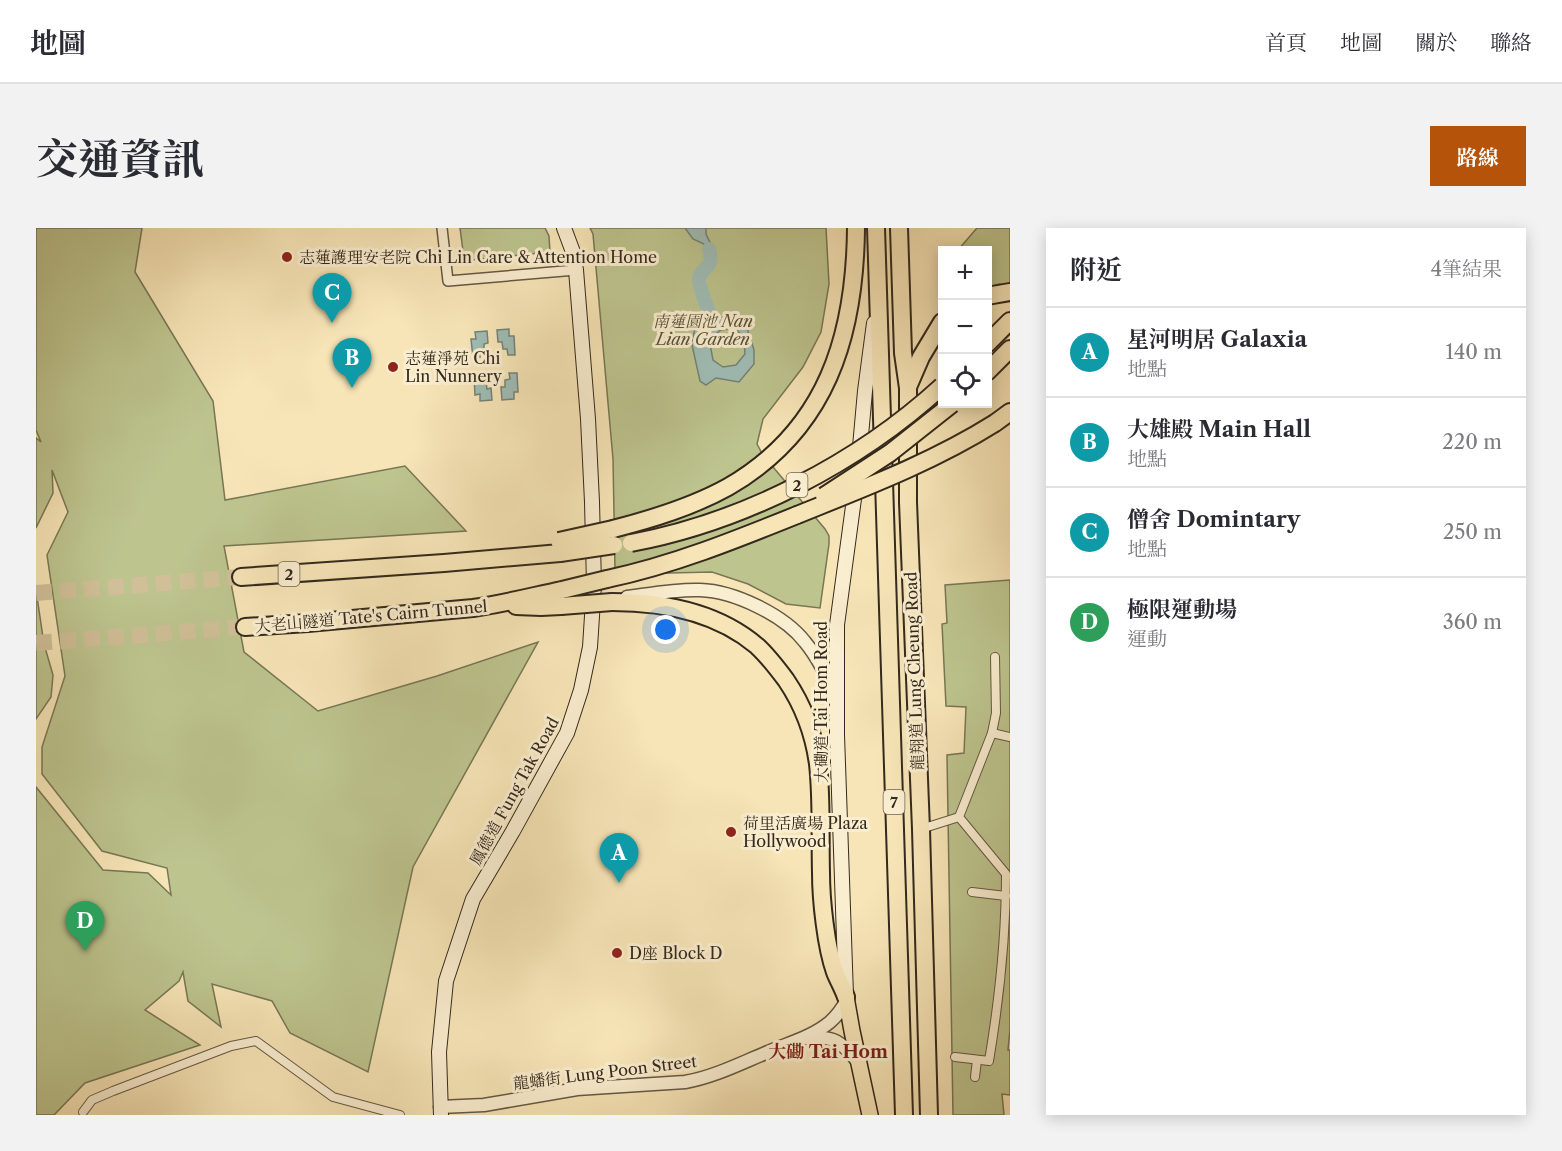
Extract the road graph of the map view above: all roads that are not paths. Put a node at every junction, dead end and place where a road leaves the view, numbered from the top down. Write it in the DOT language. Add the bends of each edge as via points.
graph roads {
  1 [pos="442,228"];
  2 [pos="564,228"];
  3 [pos="848,228"];
  4 [pos="856,228"];
  5 [pos="876,228"];
  6 [pos="899,228"];
  7 [pos="856,256"];
  8 [pos="576,270"];
  9 [pos="878,289"];
  10 [pos="1010,292"];
  11 [pos="992,295"];
  12 [pos="1010,321"];
  13 [pos="938,329"];
  14 [pos="992,339"];
  15 [pos="1010,349"];
  16 [pos="992,367"];
  17 [pos="908,388"];
  18 [pos="938,390"];
  19 [pos="947,408"];
  20 [pos="1010,412"];
  21 [pos="797,515"];
  22 [pos="560,547"];
  23 [pos="241,577"];
  24 [pos="562,598"];
  25 [pos="593,600"];
  26 [pos="244,627"];
  27 [pos="995,657"];
  28 [pos="836,698"];
  29 [pos="992,733"];
  30 [pos="1010,737"];
  31 [pos="958,817"];
  32 [pos="921,830"];
  33 [pos="972,892"];
  34 [pos="1006,896"];
  35 [pos="847,998"];
  36 [pos="803,1039"];
  37 [pos="955,1056"];
  38 [pos="977,1060"];
  39 [pos="859,1062"];
  40 [pos="975,1077"];
  41 [pos="441,1111"];
  42 [pos="83,1112"];
  43 [pos="400,1115"];
  44 [pos="870,1115"];
  45 [pos="904,1115"];
  46 [pos="929,1115"];
  1 -- 8 [label="street" via="448,281"];
  2 -- 8 [label="main road, 鳳德道 Fung Tak Road"];
  3 -- 7 [label="highway"];
  4 -- 7 [label="highway"];
  5 -- 9 [label="highway, 龍翔道 Lung Cheung Road / 7"];
  6 -- 17 [label="highway, 龍翔道 Lung Cheung Road / 7" via="903,353"];
  7 -- 22 [label="highway, bridge" via="849,317 825,387 782,445 764,462 715,493 679,509"];
  8 -- 25 [label="main road, 鳳德道 Fung Tak Road" via="590,463"];
  9 -- 28 [label="main road, 大磡道 Tai Hom Road" via="837,625"];
  9 -- 45 [label="highway, 龍翔道 Lung Cheung Road / 7"];
  10 -- 11 [label="highway"];
  12 -- 14 [label="highway"];
  13 -- 17 [label="highway"];
  15 -- 16 [label="highway"];
  17 -- 32 [label="highway, 龍翔道 Lung Cheung Road / 7" via="908,502"];
  18 -- 22 [label="highway, 2, bridge" via="862,447 762,503 663,536 614,546"];
  19 -- 21 [label="highway, 2, bridge" via="890,453"];
  20 -- 21 [label="highway, bridge" via="944,452"];
  21 -- 24 [label="highway, 2, bridge" via="696,555"];
  22 -- 23 [label="highway, 2" via="517,557"];
  24 -- 26 [label="highway, 大老山隧道 Tate's Cairn Tunnel" via="541,608 500,604"];
  24 -- 35 [label="highway, bridge" via="655,604 707,617 752,641 790,686 815,749 825,921 835,971"];
  25 -- 28 [label="street" via="699,590 741,599 765,611 804,640"];
  25 -- 41 [label="main road, 鳳德道 Fung Tak Road" via="590,647 567,733 473,899 446,981 439,1052"];
  27 -- 29 [label="street" via="996,713"];
  28 -- 35 [label="main road, 大磡道 Tai Hom Road"];
  29 -- 30 [label="street"];
  29 -- 31 [label="street"];
  31 -- 32 [label="street"];
  31 -- 34 [label="street" via="1006,873"];
  32 -- 46 [label="highway, 龍翔道 Lung Cheung Road / 7"];
  33 -- 34 [label="street"];
  34 -- 38 [label="street" via="989,1061"];
  35 -- 36 [label="street, 龍蟠街 Lung Poon Street" via="831,1022"];
  35 -- 39 [label="main road, 大磡道 Tai Hom Road"];
  36 -- 39 [label="street, 龍蟠街 Lung Poon Street" via="835,1040"];
  36 -- 41 [label="street, 龍蟠街 Lung Poon Street" via="698,1080 577,1089"];
  37 -- 38 [label="street"];
  38 -- 40 [label="street"];
  39 -- 44 [label="main road, 大磡道 Tai Hom Road"];
  42 -- 43 [label="street" via="92,1100 112,1090 231,1046 256,1041 333,1097"];
}
